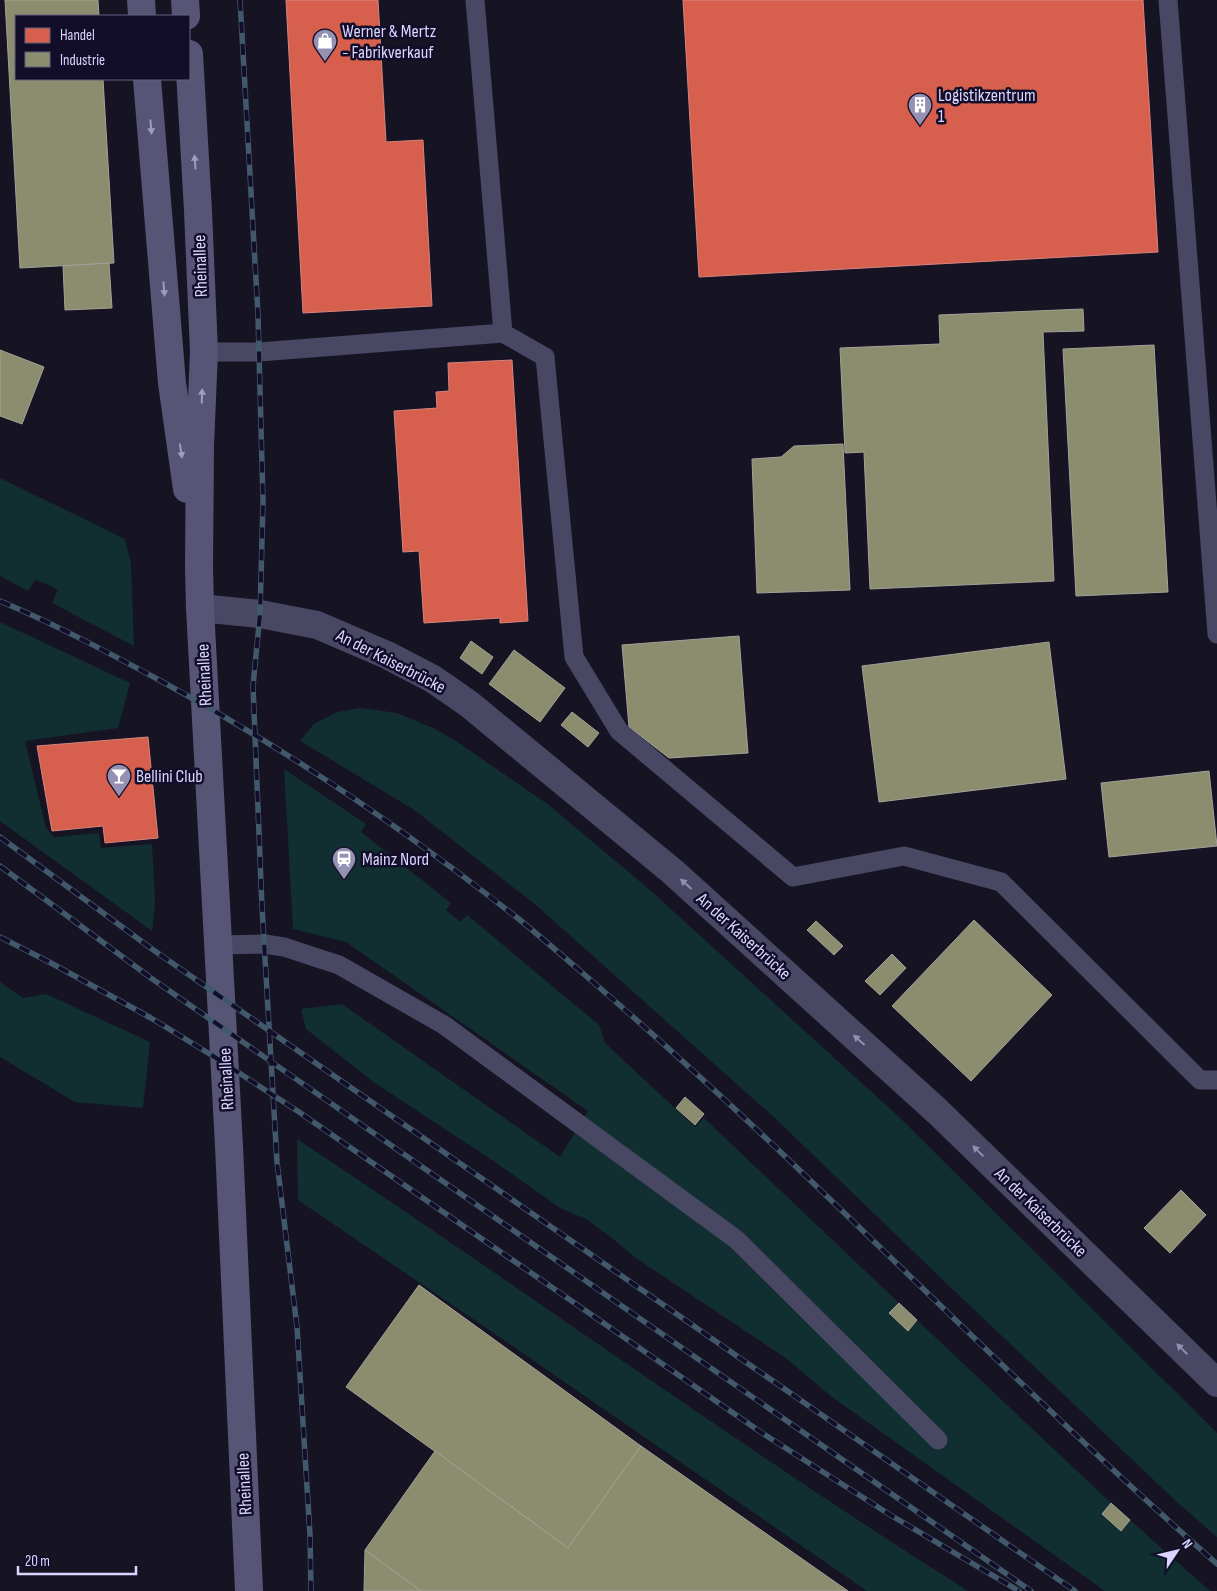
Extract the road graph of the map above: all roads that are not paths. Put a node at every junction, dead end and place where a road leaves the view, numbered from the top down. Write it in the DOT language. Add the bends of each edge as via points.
graph roads {
  1 [pos="141,0"];
  2 [pos="185,0"];
  3 [pos="475,0"];
  4 [pos="1168,0"];
  5 [pos="142,15"];
  6 [pos="186,15"];
  7 [pos="190,71"];
  8 [pos="147,80"];
  9 [pos="503,333"];
  10 [pos="204,352"];
  11 [pos="199,567"];
  12 [pos="200,608"];
  13 [pos="1217,634"];
  14 [pos="219,944"];
  15 [pos="1217,1080"];
  16 [pos="1217,1383"];
  17 [pos="938,1440"];
  18 [pos="249,1591"];
  1 -- 5 [label="main road"];
  2 -- 6 [label="main road"];
  3 -- 9 [label="lane"];
  4 -- 13 [label="lane"];
  10 -- 7 [label="main road, Rheinallee, one-way"];
  8 -- 11 [label="main road, Rheinallee, one-way" via="172,383"];
  9 -- 10 [label="lane" via="259,352"];
  9 -- 15 [label="lane" via="546,357 574,657 619,731 793,877 904,856 1001,882 1200,1080"];
  11 -- 10 [label="main road, Rheinallee, one-way"];
  11 -- 12 [label="main road, Rheinallee"];
  12 -- 14 [label="main road, Rheinallee"];
  16 -- 12 [label="street, An der Kaiserbrücke, one-way" via="929,1104 673,872 469,704 433,679 317,625 260,614"];
  14 -- 17 [label="lane" via="284,947 339,965 444,1025 737,1240"];
  14 -- 18 [label="main road, Rheinallee"];
}
